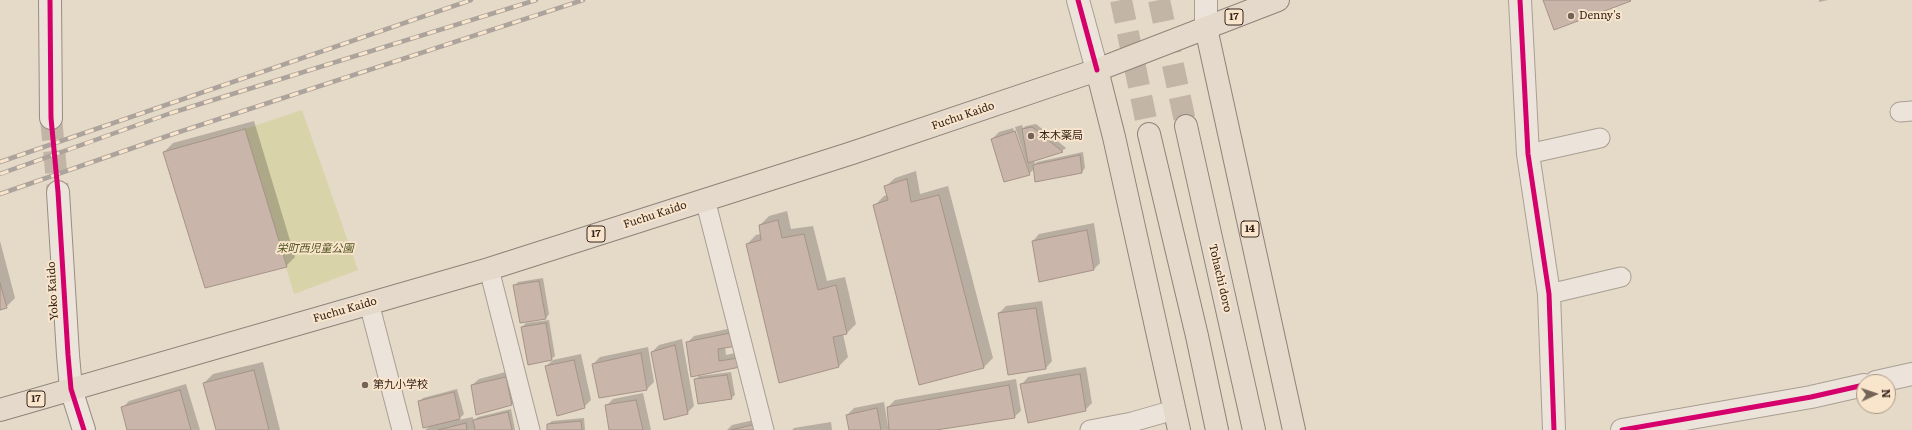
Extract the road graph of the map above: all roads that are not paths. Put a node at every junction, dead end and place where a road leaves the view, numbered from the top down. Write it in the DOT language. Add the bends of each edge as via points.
graph roads {
  1 [pos="50,0"];
  2 [pos="1078,0"];
  3 [pos="1206,0"];
  4 [pos="1278,0"];
  5 [pos="1520,0"];
  6 [pos="1206,28"];
  7 [pos="1097,70"];
  8 [pos="52,118"];
  9 [pos="1186,126"];
  10 [pos="1149,134"];
  11 [pos="1600,138"];
  12 [pos="1528,154"];
  13 [pos="58,192"];
  14 [pos="705,199"];
  15 [pos="489,268"];
  16 [pos="1621,277"];
  17 [pos="1549,294"];
  18 [pos="369,303"];
  19 [pos="1912,374"];
  20 [pos="1896,378"];
  21 [pos="1856,387"];
  22 [pos="71,389"];
  23 [pos="0,410"];
  24 [pos="1177,420"];
  25 [pos="84,430"];
  26 [pos="402,430"];
  27 [pos="530,430"];
  28 [pos="764,430"];
  29 [pos="1090,430"];
  30 [pos="1217,430"];
  31 [pos="1254,430"];
  32 [pos="1294,430"];
  33 [pos="1554,430"];
  34 [pos="1622,430"];
  1 -- 8 [label="street"];
  2 -- 7 [label="street"];
  3 -- 6 [label="street"];
  4 -- 6 [label="main road, Fuchu Kaido / 17"];
  5 -- 12 [label="street"];
  6 -- 7 [label="main road, Fuchu Kaido / 17"];
  6 -- 32 [label="main road, 14"];
  7 -- 14 [label="main road, Fuchu Kaido / 17" via="852,153"];
  7 -- 24 [label="main road"];
  9 -- 31 [label="main road, Tohachi doro"];
  10 -- 30 [label="main road"];
  11 -- 12 [label="lane"];
  12 -- 17 [label="street"];
  13 -- 22 [label="street, Yoko Kaido"];
  14 -- 15 [label="main road, Fuchu Kaido / 17"];
  14 -- 28 [label="lane"];
  15 -- 18 [label="main road, Fuchu Kaido / 17"];
  15 -- 27 [label="lane"];
  16 -- 17 [label="lane"];
  17 -- 33 [label="street"];
  18 -- 22 [label="main road, Fuchu Kaido / 17"];
  18 -- 26 [label="lane"];
  19 -- 20 [label="street"];
  21 -- 34 [label="street"];
  22 -- 23 [label="main road, Fuchu Kaido / 17"];
  22 -- 25 [label="street, Yoko Kaido"];
  24 -- 29 [label="lane"];
}
